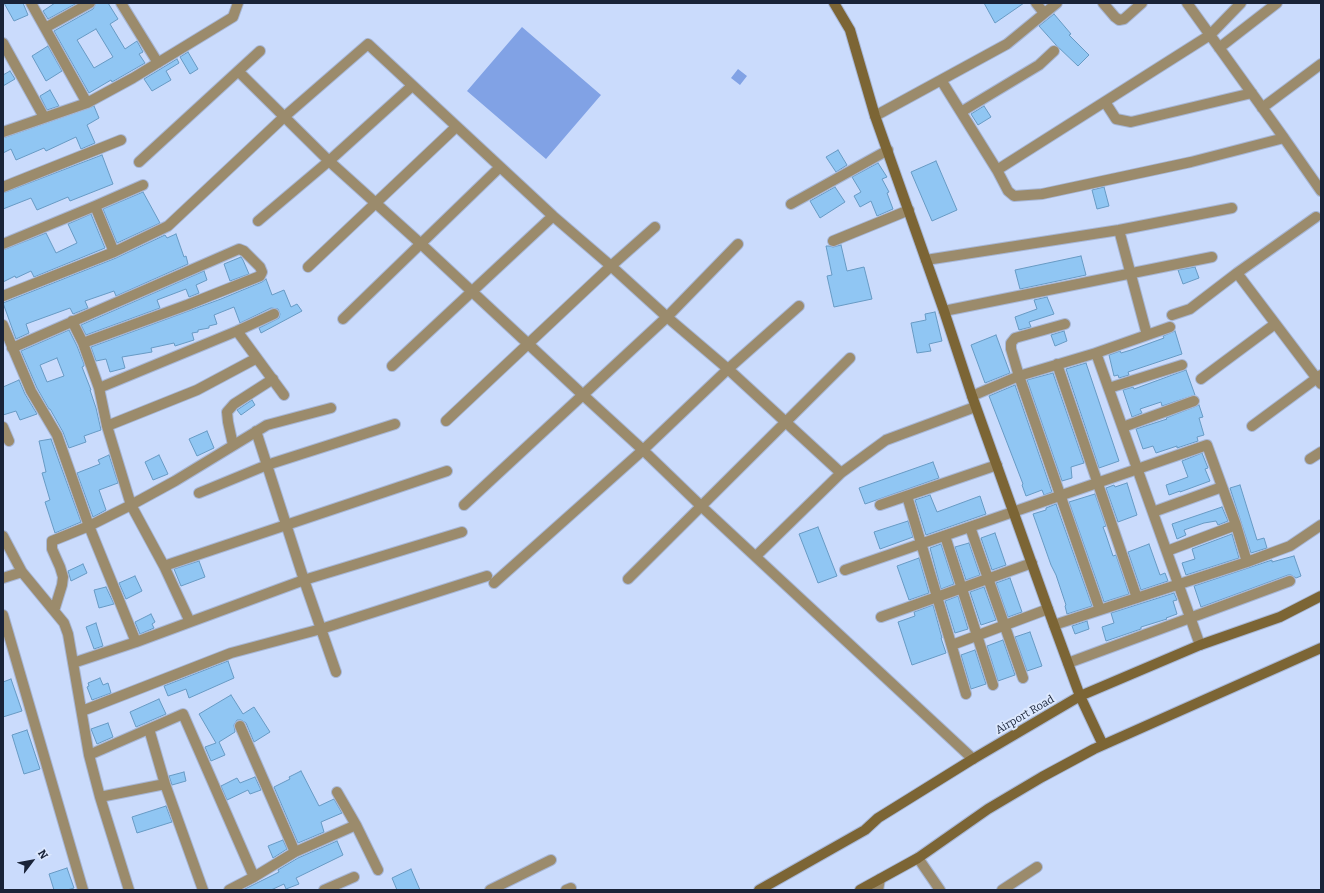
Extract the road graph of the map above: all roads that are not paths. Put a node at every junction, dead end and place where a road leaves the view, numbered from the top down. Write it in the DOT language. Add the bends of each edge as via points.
graph roads {
  1 [pos="31,3"];
  2 [pos="90,3"];
  3 [pos="121,3"];
  4 [pos="238,3"];
  5 [pos="834,3"];
  6 [pos="1036,3"];
  7 [pos="1057,3"];
  8 [pos="1103,3"];
  9 [pos="1142,3"];
  10 [pos="1186,3"];
  11 [pos="1241,3"];
  12 [pos="1278,3"];
  13 [pos="1044,13"];
  14 [pos="45,28"];
  15 [pos="1210,35"];
  16 [pos="3,43"];
  17 [pos="1219,48"];
  18 [pos="260,51"];
  19 [pos="1054,51"];
  20 [pos="158,63"];
  21 [pos="1321,64"];
  22 [pos="238,71"];
  23 [pos="941,80"];
  24 [pos="412,86"];
  25 [pos="1252,94"];
  26 [pos="1105,102"];
  27 [pos="87,103"];
  28 [pos="1262,108"];
  29 [pos="961,112"];
  30 [pos="875,116"];
  31 [pos="284,117"];
  32 [pos="44,118"];
  33 [pos="456,127"];
  34 [pos="3,132"];
  35 [pos="1284,138"];
  36 [pos="122,140"];
  37 [pos="888,150"];
  38 [pos="329,161"];
  39 [pos="138,162"];
  40 [pos="500,167"];
  41 [pos="996,170"];
  42 [pos="143,185"];
  43 [pos="3,187"];
  44 [pos="1321,191"];
  45 [pos="375,203"];
  46 [pos="791,204"];
  47 [pos="95,206"];
  48 [pos="1232,208"];
  49 [pos="909,210"];
  50 [pos="553,216"];
  51 [pos="1316,218"];
  52 [pos="258,222"];
  53 [pos="655,227"];
  54 [pos="1119,230"];
  55 [pos="833,241"];
  56 [pos="3,244"];
  57 [pos="421,244"];
  58 [pos="738,244"];
  59 [pos="114,252"];
  60 [pos="1212,258"];
  61 [pos="926,260"];
  62 [pos="612,266"];
  63 [pos="308,267"];
  64 [pos="1130,273"];
  65 [pos="1237,273"];
  66 [pos="472,292"];
  67 [pos="3,296"];
  68 [pos="799,306"];
  69 [pos="944,311"];
  70 [pos="274,314"];
  71 [pos="1172,315"];
  72 [pos="667,317"];
  73 [pos="343,319"];
  74 [pos="72,321"];
  75 [pos="1065,324"];
  76 [pos="1276,324"];
  77 [pos="3,325"];
  78 [pos="1170,327"];
  79 [pos="237,331"];
  80 [pos="1147,335"];
  81 [pos="83,343"];
  82 [pos="528,345"];
  83 [pos="12,348"];
  84 [pos="1096,353"];
  85 [pos="257,358"];
  86 [pos="850,358"];
  87 [pos="1057,364"];
  88 [pos="1182,365"];
  89 [pos="392,366"];
  90 [pos="728,369"];
  91 [pos="1019,376"];
  92 [pos="272,379"];
  93 [pos="1201,379"];
  94 [pos="1319,379"];
  95 [pos="99,388"];
  96 [pos="1109,388"];
  97 [pos="284,395"];
  98 [pos="583,395"];
  99 [pos="972,396"];
  100 [pos="1194,401"];
  101 [pos="975,407"];
  102 [pos="331,408"];
  103 [pos="446,421"];
  104 [pos="785,422"];
  105 [pos="395,424"];
  106 [pos="107,426"];
  107 [pos="1252,426"];
  108 [pos="1123,427"];
  109 [pos="3,428"];
  110 [pos="256,431"];
  111 [pos="9,442"];
  112 [pos="233,446"];
  113 [pos="643,450"];
  114 [pos="1321,452"];
  115 [pos="1310,459"];
  116 [pos="267,465"];
  117 [pos="997,465"];
  118 [pos="1138,469"];
  119 [pos="447,472"];
  120 [pos="841,473"];
  121 [pos="1098,483"];
  122 [pos="1222,488"];
  123 [pos="199,493"];
  124 [pos="907,496"];
  125 [pos="1060,496"];
  126 [pos="131,505"];
  127 [pos="464,505"];
  128 [pos="880,505"];
  129 [pos="702,506"];
  130 [pos="1013,512"];
  131 [pos="1153,512"];
  132 [pos="286,525"];
  133 [pos="1236,525"];
  134 [pos="1321,525"];
  135 [pos="89,526"];
  136 [pos="970,527"];
  137 [pos="462,532"];
  138 [pos="3,536"];
  139 [pos="945,536"];
  140 [pos="921,544"];
  141 [pos="1167,551"];
  142 [pos="756,556"];
  143 [pos="1247,562"];
  144 [pos="1032,563"];
  145 [pos="164,566"];
  146 [pos="845,570"];
  147 [pos="22,572"];
  148 [pos="3,578"];
  149 [pos="988,579"];
  150 [pos="304,580"];
  151 [pos="628,580"];
  152 [pos="1290,582"];
  153 [pos="1179,584"];
  154 [pos="962,588"];
  155 [pos="1321,596"];
  156 [pos="937,597"];
  157 [pos="1137,598"];
  158 [pos="1048,609"];
  159 [pos="1100,610"];
  160 [pos="54,611"];
  161 [pos="3,615"];
  162 [pos="881,617"];
  163 [pos="1191,618"];
  164 [pos="190,622"];
  165 [pos="1004,625"];
  166 [pos="1054,625"];
  167 [pos="321,629"];
  168 [pos="977,636"];
  169 [pos="136,642"];
  170 [pos="952,645"];
  171 [pos="1200,645"];
  172 [pos="1321,648"];
  173 [pos="73,663"];
  174 [pos="1068,663"];
  175 [pos="336,672"];
  176 [pos="1023,678"];
  177 [pos="993,686"];
  178 [pos="966,694"];
  179 [pos="1080,696"];
  180 [pos="82,711"];
  181 [pos="240,726"];
  182 [pos="149,729"];
  183 [pos="1103,745"];
  184 [pos="89,755"];
  185 [pos="973,759"];
  186 [pos="165,784"];
  187 [pos="337,792"];
  188 [pos="100,797"];
  189 [pos="356,825"];
  190 [pos="296,852"];
  191 [pos="918,858"];
  192 [pos="551,860"];
  193 [pos="1037,867"];
  194 [pos="378,870"];
  195 [pos="254,877"];
  196 [pos="354,877"];
  197 [pos="880,879"];
  198 [pos="83,890"];
  199 [pos="129,890"];
  200 [pos="203,890"];
  201 [pos="229,890"];
  202 [pos="324,890"];
  203 [pos="490,890"];
  204 [pos="759,890"];
  205 [pos="860,890"];
  206 [pos="878,890"];
  207 [pos="940,890"];
  208 [pos="1002,890"];
  1 -- 14 [label="street"];
  2 -- 14 [label="street"];
  3 -- 20 [label="street"];
  4 -- 20 [label="street" via="233,17"];
  5 -- 30 [label="main road" via="850,30"];
  6 -- 13 [label="street"];
  7 -- 13 [label="street"];
  8 -- 9 [label="street" via="1119,20 1124,19"];
  10 -- 15 [label="street"];
  11 -- 15 [label="street"];
  12 -- 17 [label="street"];
  13 -- 23 [label="street" via="1007,44"];
  14 -- 27 [label="street"];
  15 -- 17 [label="street"];
  15 -- 26 [label="street"];
  16 -- 32 [label="street"];
  17 -- 25 [label="street"];
  18 -- 22 [label="street"];
  19 -- 29 [label="street" via="1039,65"];
  20 -- 27 [label="street"];
  21 -- 28 [label="street"];
  22 -- 31 [label="street"];
  22 -- 39 [label="street"];
  23 -- 29 [label="street"];
  23 -- 30 [label="street"];
  24 -- 31 [label="street" via="368,44"];
  24 -- 33 [label="street"];
  24 -- 38 [label="street"];
  25 -- 26 [label="street" via="1131,122 1116,119"];
  25 -- 28 [label="street"];
  26 -- 41 [label="street"];
  27 -- 32 [label="street"];
  28 -- 35 [label="street"];
  29 -- 41 [label="street"];
  30 -- 37 [label="main road"];
  31 -- 38 [label="street"];
  31 -- 59 [label="street" via="168,226"];
  32 -- 34 [label="street"];
  33 -- 40 [label="street"];
  33 -- 45 [label="street"];
  35 -- 41 [label="street" via="1191,162 1042,194 1014,196"];
  35 -- 44 [label="street"];
  36 -- 43 [label="street"];
  37 -- 46 [label="street"];
  37 -- 49 [label="main road"];
  38 -- 45 [label="street"];
  38 -- 52 [label="street"];
  40 -- 50 [label="street"];
  40 -- 57 [label="street"];
  42 -- 47 [label="street"];
  45 -- 57 [label="street"];
  45 -- 63 [label="street"];
  47 -- 56 [label="street"];
  47 -- 59 [label="street"];
  48 -- 54 [label="street"];
  49 -- 55 [label="street"];
  49 -- 61 [label="main road"];
  50 -- 62 [label="street"];
  50 -- 66 [label="street"];
  51 -- 65 [label="street"];
  53 -- 62 [label="street"];
  54 -- 61 [label="street"];
  54 -- 64 [label="street"];
  57 -- 66 [label="street"];
  57 -- 73 [label="street"];
  58 -- 72 [label="street"];
  59 -- 67 [label="street"];
  60 -- 64 [label="street"];
  61 -- 69 [label="main road"];
  62 -- 72 [label="street"];
  62 -- 82 [label="street"];
  64 -- 69 [label="street"];
  64 -- 80 [label="street"];
  65 -- 71 [label="street" via="1190,309"];
  65 -- 76 [label="street"];
  66 -- 82 [label="street"];
  66 -- 89 [label="street"];
  68 -- 90 [label="street"];
  69 -- 99 [label="main road"];
  70 -- 79 [label="street"];
  72 -- 90 [label="street"];
  72 -- 98 [label="street"];
  74 -- 81 [label="street"];
  74 -- 81 [label="street" via="239,249 260,267 260,276"];
  74 -- 83 [label="street"];
  75 -- 91 [label="street" via="1015,338 1011,343 1011,349"];
  76 -- 93 [label="street"];
  76 -- 94 [label="street"];
  77 -- 83 [label="street"];
  78 -- 80 [label="street"];
  79 -- 85 [label="street"];
  79 -- 95 [label="street"];
  80 -- 84 [label="street"];
  81 -- 95 [label="street"];
  82 -- 98 [label="street"];
  82 -- 103 [label="street"];
  83 -- 135 [label="street" via="31,392 57,435"];
  84 -- 87 [label="street"];
  84 -- 96 [label="street"];
  85 -- 92 [label="street"];
  85 -- 106 [label="street" via="197,390"];
  86 -- 104 [label="street"];
  87 -- 91 [label="street"];
  87 -- 121 [label="street"];
  88 -- 96 [label="street"];
  90 -- 104 [label="street"];
  90 -- 113 [label="street"];
  91 -- 99 [label="street"];
  91 -- 125 [label="street"];
  92 -- 97 [label="street"];
  92 -- 112 [label="street" via="234,404 227,412"];
  94 -- 107 [label="street"];
  95 -- 106 [label="street"];
  96 -- 108 [label="street"];
  98 -- 113 [label="street"];
  98 -- 127 [label="street"];
  99 -- 101 [label="main road"];
  100 -- 108 [label="street"];
  101 -- 117 [label="main road"];
  101 -- 120 [label="street" via="886,440"];
  102 -- 110 [label="street" via="276,422"];
  104 -- 120 [label="street"];
  104 -- 129 [label="street"];
  105 -- 116 [label="street"];
  106 -- 126 [label="street"];
  108 -- 118 [label="street"];
  109 -- 111 [label="street"];
  110 -- 112 [label="street"];
  110 -- 116 [label="street"];
  112 -- 126 [label="street"];
  113 -- 129 [label="street"];
  113 -- 167 [label="street" via="491,580"];
  114 -- 115 [label="street"];
  116 -- 123 [label="street"];
  116 -- 132 [label="street"];
  117 -- 124 [label="street"];
  117 -- 130 [label="main road"];
  118 -- 121 [label="street"];
  118 -- 122 [label="street" via="1207,445"];
  118 -- 131 [label="street"];
  119 -- 132 [label="street"];
  120 -- 142 [label="street"];
  121 -- 125 [label="street"];
  121 -- 157 [label="street"];
  122 -- 131 [label="street"];
  122 -- 133 [label="street"];
  124 -- 128 [label="street"];
  124 -- 140 [label="street"];
  125 -- 130 [label="street"];
  125 -- 159 [label="street"];
  126 -- 135 [label="street"];
  126 -- 145 [label="street"];
  129 -- 142 [label="street"];
  129 -- 151 [label="street"];
  130 -- 136 [label="street"];
  130 -- 144 [label="main road"];
  131 -- 141 [label="street"];
  132 -- 145 [label="street"];
  132 -- 150 [label="street"];
  133 -- 141 [label="street"];
  133 -- 143 [label="street"];
  134 -- 143 [label="street" via="1290,546"];
  135 -- 160 [label="street" via="52,541 52,548 63,577"];
  135 -- 169 [label="street"];
  136 -- 139 [label="street"];
  136 -- 149 [label="street"];
  137 -- 150 [label="street"];
  138 -- 147 [label="street"];
  139 -- 140 [label="street"];
  139 -- 154 [label="street"];
  140 -- 146 [label="street"];
  140 -- 156 [label="street"];
  141 -- 153 [label="street"];
  142 -- 185 [label="street"];
  143 -- 153 [label="street"];
  144 -- 149 [label="street"];
  144 -- 158 [label="main road"];
  145 -- 164 [label="street"];
  147 -- 148 [label="street"];
  147 -- 160 [label="street"];
  149 -- 154 [label="street"];
  149 -- 165 [label="street"];
  150 -- 164 [label="street"];
  150 -- 167 [label="street"];
  152 -- 163 [label="street"];
  153 -- 157 [label="street"];
  153 -- 163 [label="street"];
  154 -- 156 [label="street"];
  154 -- 168 [label="street"];
  155 -- 171 [label="main road, Airport Road" via="1280,617"];
  156 -- 162 [label="street"];
  156 -- 170 [label="street"];
  157 -- 159 [label="street"];
  158 -- 165 [label="street"];
  158 -- 166 [label="main road"];
  159 -- 166 [label="street"];
  160 -- 173 [label="street" via="64,623"];
  161 -- 198 [label="street"];
  163 -- 171 [label="street"];
  163 -- 174 [label="street"];
  164 -- 169 [label="street"];
  165 -- 168 [label="street"];
  165 -- 176 [label="street"];
  166 -- 174 [label="main road"];
  167 -- 175 [label="street"];
  167 -- 180 [label="street" via="231,653"];
  168 -- 170 [label="street"];
  168 -- 177 [label="street"];
  169 -- 173 [label="street"];
  170 -- 178 [label="street"];
  171 -- 179 [label="main road, Airport Road"];
  172 -- 183 [label="main road"];
  173 -- 180 [label="street"];
  174 -- 179 [label="main road"];
  179 -- 183 [label="main road"];
  179 -- 185 [label="main road, Airport Road"];
  180 -- 184 [label="street"];
  181 -- 190 [label="street"];
  182 -- 184 [label="street"];
  182 -- 186 [label="street"];
  182 -- 195 [label="street" via="183,714"];
  183 -- 191 [label="main road" via="988,809"];
  184 -- 188 [label="street"];
  185 -- 204 [label="main road, Airport Road" via="878,818 865,830"];
  186 -- 188 [label="street"];
  186 -- 200 [label="street"];
  187 -- 189 [label="street"];
  188 -- 199 [label="street"];
  189 -- 190 [label="street"];
  189 -- 194 [label="street"];
  190 -- 195 [label="street"];
  191 -- 197 [label="main road"];
  191 -- 207 [label="street"];
  192 -- 203 [label="street"];
  193 -- 208 [label="street"];
  195 -- 201 [label="street"];
  196 -- 202 [label="street"];
  197 -- 205 [label="main road"];
  197 -- 206 [label="street"];
}
